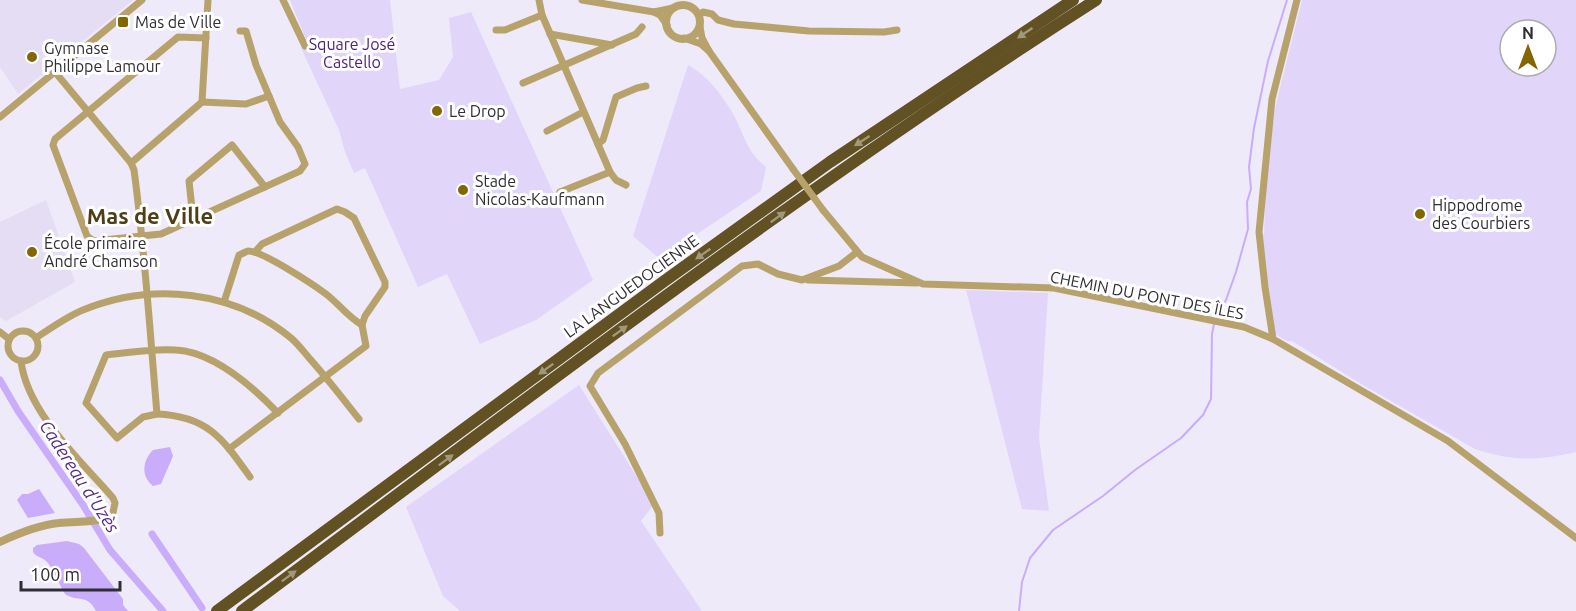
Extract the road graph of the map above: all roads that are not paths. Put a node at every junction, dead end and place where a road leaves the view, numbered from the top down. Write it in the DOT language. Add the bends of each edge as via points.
graph roads {
  1 [pos="142,0"];
  2 [pos="208,0"];
  3 [pos="283,0"];
  4 [pos="539,0"];
  5 [pos="582,0"];
  6 [pos="696,0"];
  7 [pos="1073,0"];
  8 [pos="1096,0"];
  9 [pos="1297,0"];
  10 [pos="676,5"];
  11 [pos="654,12"];
  12 [pos="698,14"];
  13 [pos="542,15"];
  14 [pos="667,25"];
  15 [pos="642,27"];
  16 [pos="699,27"];
  17 [pos="496,30"];
  18 [pos="897,30"];
  19 [pos="240,31"];
  20 [pos="550,34"];
  21 [pos="206,38"];
  22 [pos="684,38"];
  23 [pos="612,45"];
  24 [pos="305,46"];
  25 [pos="709,51"];
  26 [pos="564,66"];
  27 [pos="54,72"];
  28 [pos="523,83"];
  29 [pos="646,86"];
  30 [pos="269,96"];
  31 [pos="202,102"];
  32 [pos="87,112"];
  33 [pos="584,112"];
  34 [pos="0,117"];
  35 [pos="547,131"];
  36 [pos="598,144"];
  37 [pos="131,163"];
  38 [pos="610,172"];
  39 [pos="626,185"];
  40 [pos="265,187"];
  41 [pos="560,192"];
  42 [pos="193,218"];
  43 [pos="141,236"];
  44 [pos="255,252"];
  45 [pos="857,252"];
  46 [pos="802,280"];
  47 [pos="923,284"];
  48 [pos="147,293"];
  49 [pos="224,302"];
  50 [pos="362,325"];
  51 [pos="0,332"];
  52 [pos="36,338"];
  53 [pos="9,339"];
  54 [pos="1273,339"];
  55 [pos="152,351"];
  56 [pos="21,361"];
  57 [pos="325,376"];
  58 [pos="278,413"];
  59 [pos="157,414"];
  60 [pos="359,420"];
  61 [pos="230,449"];
  62 [pos="250,477"];
  63 [pos="111,517"];
  64 [pos="660,533"];
  65 [pos="1576,538"];
  66 [pos="0,542"];
  67 [pos="217,611"];
  68 [pos="242,611"];
  1 -- 27 [label="street"];
  2 -- 21 [label="street"];
  3 -- 24 [label="street"];
  4 -- 13 [label="street"];
  5 -- 11 [label="street"];
  6 -- 12 [label="street"];
  7 -- 67 [label="highway, LA LANGUEDOCIENNE, one-way" via="830,162"];
  68 -- 8 [label="highway, LA LANGUEDOCIENNE, one-way" via="800,201"];
  9 -- 54 [label="street" via="1272,99 1259,232"];
  10 -- 11 [label="street"];
  10 -- 12 [label="street" via="687,5"];
  10 -- 14 [label="street" via="667,16"];
  11 -- 14 [label="street"];
  12 -- 16 [label="street"];
  12 -- 18 [label="street" via="707,12 734,24 808,31"];
  13 -- 17 [label="street"];
  13 -- 20 [label="street"];
  14 -- 22 [label="street" via="672,35"];
  15 -- 23 [label="street"];
  16 -- 22 [label="street" via="692,36"];
  16 -- 25 [label="street"];
  19 -- 30 [label="street" via="246,31 249,37"];
  20 -- 23 [label="street"];
  20 -- 26 [label="street"];
  21 -- 31 [label="street"];
  21 -- 32 [label="street" via="178,38"];
  22 -- 25 [label="street"];
  23 -- 26 [label="street"];
  25 -- 45 [label="street, CHEMIN DU PONT DES ÎLES, bridge"];
  26 -- 28 [label="street"];
  26 -- 33 [label="street"];
  27 -- 32 [label="street"];
  27 -- 34 [label="street"];
  29 -- 36 [label="street" via="616,97 603,140"];
  30 -- 31 [label="street" via="246,104"];
  30 -- 40 [label="street" via="305,164 300,171"];
  31 -- 37 [label="street"];
  32 -- 37 [label="street"];
  32 -- 43 [label="street" via="53,145 87,236 94,241"];
  33 -- 35 [label="street"];
  33 -- 36 [label="street"];
  36 -- 38 [label="street"];
  37 -- 43 [label="street"];
  38 -- 39 [label="street"];
  38 -- 41 [label="street"];
  40 -- 42 [label="street"];
  40 -- 42 [label="street" via="232,145 189,181"];
  42 -- 43 [label="street" via="161,234"];
  43 -- 48 [label="street"];
  44 -- 49 [label="street" via="239,255"];
  44 -- 50 [label="street" via="328,295"];
  44 -- 50 [label="street" via="262,244 336,209 354,218 385,282"];
  45 -- 46 [label="street" via="839,266"];
  45 -- 47 [label="street, CHEMIN DU PONT DES ÎLES"];
  46 -- 47 [label="street"];
  46 -- 64 [label="street" via="758,264 742,266 598,373 590,386 625,444 659,513"];
  47 -- 54 [label="street, CHEMIN DU PONT DES ÎLES" via="1054,288 1244,327"];
  48 -- 49 [label="street" via="176,293"];
  48 -- 52 [label="street" via="83,310"];
  48 -- 55 [label="street"];
  49 -- 57 [label="street" via="260,316 292,339"];
  50 -- 57 [label="street" via="366,346"];
  51 -- 53 [label="street"];
  52 -- 53 [label="street" via="20,331"];
  52 -- 56 [label="street" via="37,352 31,359"];
  53 -- 56 [label="street" via="9,352"];
  54 -- 65 [label="street, CHEMIN DU PONT DES ÎLES" via="1448,441"];
  55 -- 58 [label="street" via="177,350 201,356 256,390"];
  55 -- 59 [label="street"];
  55 -- 59 [label="street" via="106,355 86,403 117,438 143,417"];
  56 -- 63 [label="street" via="25,381 44,417 113,498"];
  57 -- 58 [label="street"];
  57 -- 60 [label="street"];
  58 -- 61 [label="street"];
  59 -- 61 [label="street" via="186,417 200,423"];
  61 -- 62 [label="street"];
  63 -- 66 [label="street" via="55,523"];
}
